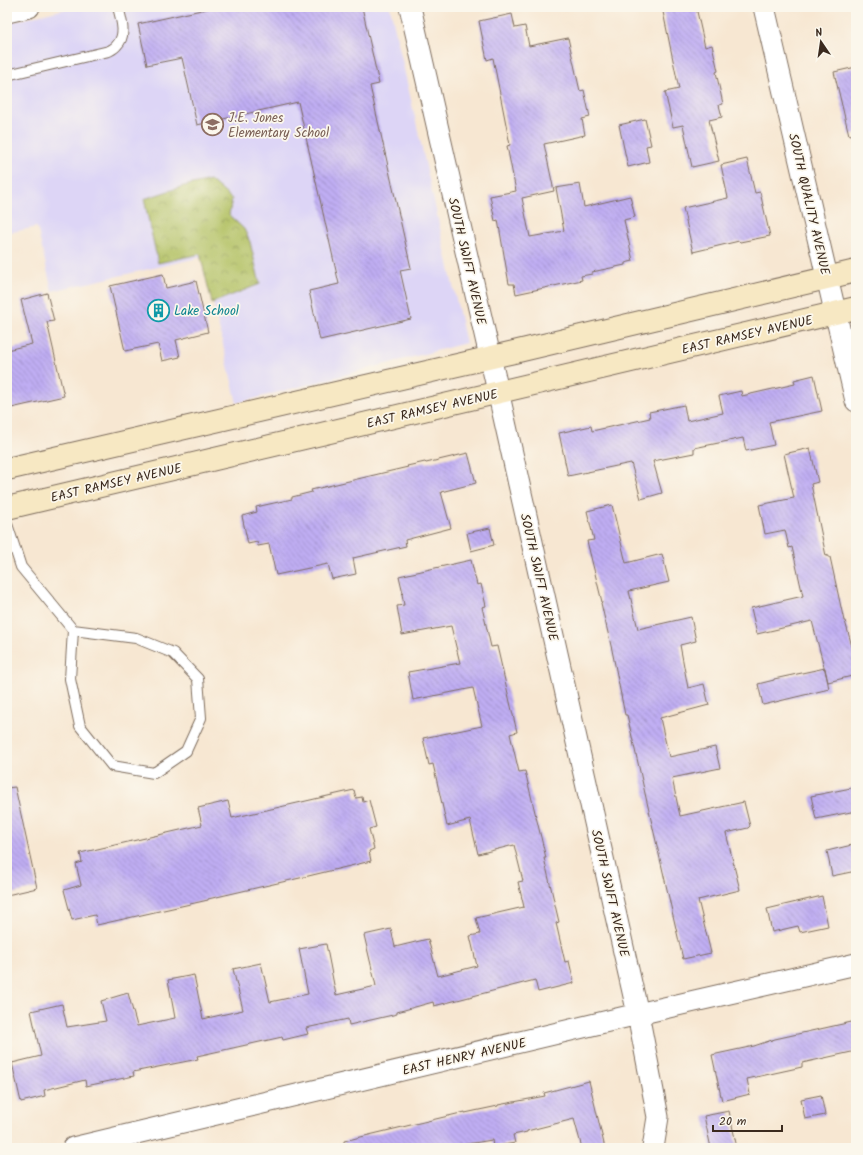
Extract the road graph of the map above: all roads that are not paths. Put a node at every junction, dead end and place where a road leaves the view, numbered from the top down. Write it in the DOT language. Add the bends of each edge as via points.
graph roads {
  1 [pos="29,7"];
  2 [pos="118,7"];
  3 [pos="410,7"];
  4 [pos="764,7"];
  5 [pos="7,12"];
  6 [pos="7,75"];
  7 [pos="856,271"];
  8 [pos="828,277"];
  9 [pos="846,310"];
  10 [pos="490,357"];
  11 [pos="498,392"];
  12 [pos="856,401"];
  13 [pos="7,469"];
  14 [pos="7,508"];
  15 [pos="7,524"];
  16 [pos="73,630"];
  17 [pos="856,964"];
  18 [pos="638,1014"];
  19 [pos="73,1148"];
  20 [pos="653,1148"];
  1 -- 5 [label="street"];
  2 -- 6 [label="lane" via="122,37 109,51"];
  3 -- 10 [label="street, SOUTH SWIFT AVENUE"];
  4 -- 8 [label="street, SOUTH QUALITY AVENUE"];
  7 -- 8 [label="street"];
  8 -- 9 [label="street, SOUTH QUALITY AVENUE"];
  8 -- 10 [label="street"];
  9 -- 11 [label="street, EAST RAMSEY AVENUE"];
  9 -- 12 [label="street, SOUTH QUALITY AVENUE"];
  10 -- 11 [label="street, SOUTH SWIFT AVENUE"];
  10 -- 13 [label="street"];
  11 -- 14 [label="street, EAST RAMSEY AVENUE"];
  11 -- 18 [label="street, SOUTH SWIFT AVENUE"];
  15 -- 16 [label="lane" via="21,567"];
  16 -- 16 [label="lane" via="136,638 173,653 198,679 201,718 186,751 154,774 112,766 80,726 70,678"];
  17 -- 18 [label="street, EAST HENRY AVENUE"];
  18 -- 19 [label="street, EAST HENRY AVENUE"];
  18 -- 20 [label="street, SOUTH SWIFT AVENUE" via="658,1117"];
}
